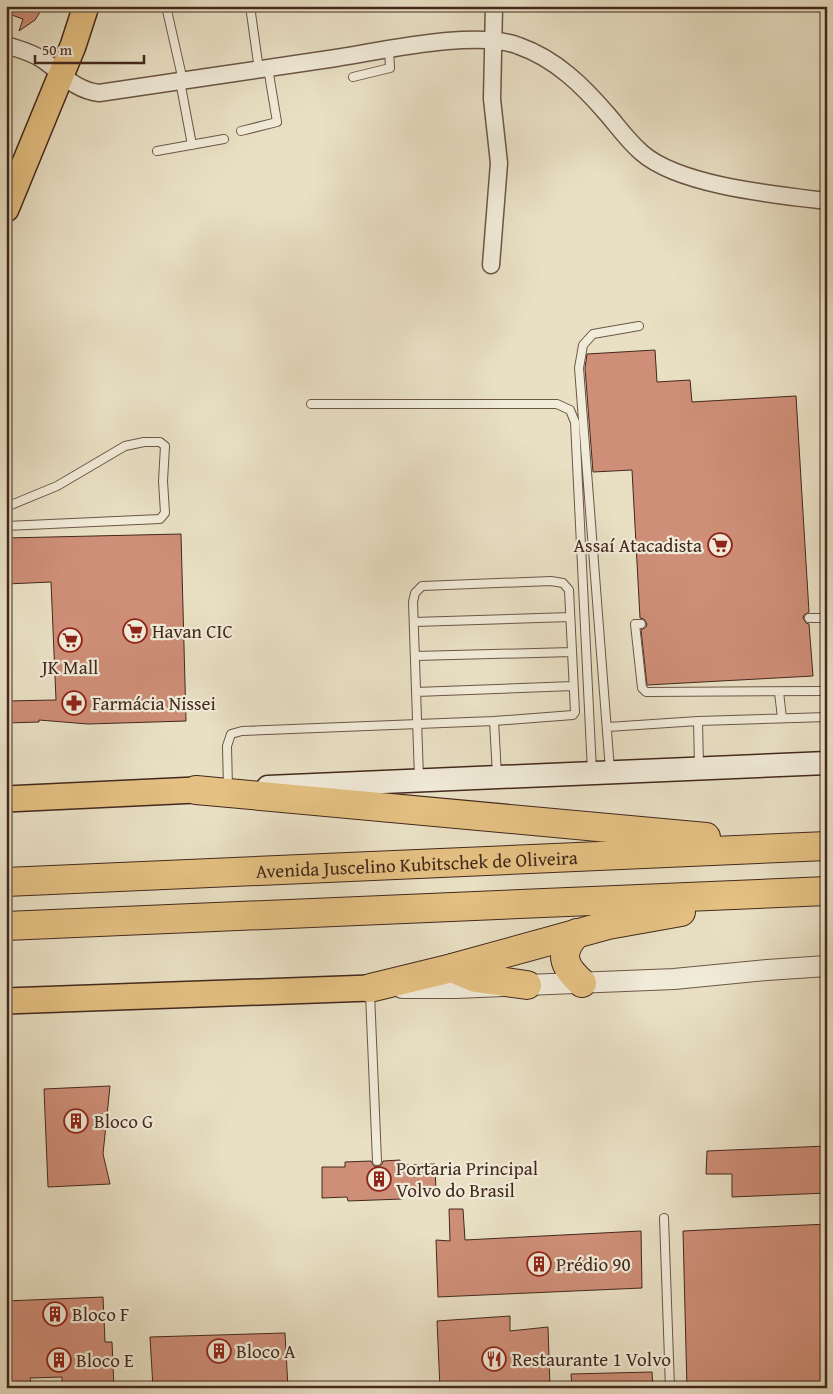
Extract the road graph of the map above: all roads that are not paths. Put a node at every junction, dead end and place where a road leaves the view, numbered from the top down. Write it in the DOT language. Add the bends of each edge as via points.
graph roads {
  1 [pos="86,6"];
  2 [pos="166,6"];
  3 [pos="250,6"];
  4 [pos="494,6"];
  5 [pos="493,40"];
  6 [pos="6,45"];
  7 [pos="389,50"];
  8 [pos="264,69"];
  9 [pos="61,75"];
  10 [pos="353,77"];
  11 [pos="181,81"];
  12 [pos="241,131"];
  13 [pos="224,140"];
  14 [pos="192,146"];
  15 [pos="157,151"];
  16 [pos="823,199"];
  17 [pos="6,209"];
  18 [pos="490,265"];
  19 [pos="640,326"];
  20 [pos="311,404"];
  21 [pos="6,507"];
  22 [pos="6,526"];
  23 [pos="570,617"];
  24 [pos="809,618"];
  25 [pos="827,618"];
  26 [pos="414,622"];
  27 [pos="638,624"];
  28 [pos="572,652"];
  29 [pos="414,656"];
  30 [pos="574,686"];
  31 [pos="827,691"];
  32 [pos="416,692"];
  33 [pos="779,692"];
  34 [pos="827,717"];
  35 [pos="782,718"];
  36 [pos="494,721"];
  37 [pos="698,721"];
  38 [pos="418,724"];
  39 [pos="608,727"];
  40 [pos="827,763"];
  41 [pos="699,768"];
  42 [pos="601,773"];
  43 [pos="497,777"];
  44 [pos="419,780"];
  45 [pos="228,789"];
  46 [pos="196,790"];
  47 [pos="6,799"];
  48 [pos="818,847"];
  49 [pos="6,882"];
  50 [pos="827,891"];
  51 [pos="827,899"];
  52 [pos="6,926"];
  53 [pos="577,933"];
  54 [pos="827,966"];
  55 [pos="452,968"];
  56 [pos="582,983"];
  57 [pos="527,985"];
  58 [pos="370,988"];
  59 [pos="6,1001"];
  60 [pos="377,1161"];
  61 [pos="664,1218"];
  62 [pos="670,1388"];
  1 -- 9 [label="main road"];
  2 -- 11 [label="lane"];
  3 -- 8 [label="lane"];
  4 -- 5 [label="street"];
  5 -- 7 [label="street" via="433,43"];
  5 -- 16 [label="street" via="516,44 554,64 587,91 632,144 654,162 700,179 751,190"];
  5 -- 18 [label="street" via="492,106 499,163"];
  6 -- 9 [label="street" via="35,55"];
  7 -- 8 [label="street"];
  7 -- 10 [label="lane" via="390,68"];
  8 -- 11 [label="street"];
  8 -- 12 [label="lane" via="277,122"];
  9 -- 11 [label="street" via="87,92 99,93"];
  9 -- 17 [label="main road"];
  11 -- 14 [label="lane"];
  13 -- 14 [label="lane"];
  14 -- 15 [label="lane"];
  19 -- 39 [label="lane" via="592,334 583,345 579,368"];
  20 -- 42 [label="lane" via="557,404 570,410 575,422"];
  21 -- 22 [label="lane" via="57,486 125,446 160,442 165,446 165,513 160,519"];
  23 -- 26 [label="lane"];
  23 -- 26 [label="lane" via="569,590 563,583 551,581 422,586 415,593"];
  23 -- 28 [label="lane"];
  24 -- 25 [label="lane"];
  26 -- 29 [label="lane"];
  27 -- 33 [label="lane" via="642,688 646,692"];
  28 -- 29 [label="lane"];
  28 -- 30 [label="lane"];
  29 -- 32 [label="lane"];
  30 -- 32 [label="lane"];
  30 -- 36 [label="lane" via="575,712 570,717"];
  31 -- 33 [label="lane"];
  32 -- 38 [label="lane"];
  33 -- 35 [label="lane"];
  34 -- 35 [label="lane"];
  35 -- 37 [label="lane"];
  36 -- 38 [label="lane"];
  36 -- 43 [label="lane"];
  37 -- 39 [label="lane"];
  37 -- 41 [label="lane"];
  38 -- 44 [label="lane"];
  38 -- 45 [label="lane" via="231,734 227,746"];
  39 -- 42 [label="lane"];
  40 -- 41 [label="main road"];
  41 -- 42 [label="main road"];
  42 -- 43 [label="main road"];
  43 -- 44 [label="main road"];
  44 -- 45 [label="main road"];
  45 -- 46 [label="main road"];
  46 -- 47 [label="main road"];
  46 -- 48 [label="highway"];
  48 -- 49 [label="highway, Avenida Juscelino Kubitschek de Oliveira"];
  50 -- 52 [label="highway"];
  51 -- 53 [label="highway" via="678,912"];
  53 -- 55 [label="highway"];
  53 -- 56 [label="highway" via="567,943 565,953 572,974"];
  54 -- 56 [label="street"];
  55 -- 57 [label="highway" via="476,978"];
  55 -- 58 [label="highway"];
  56 -- 57 [label="street"];
  57 -- 58 [label="street"];
  58 -- 59 [label="main road"];
  58 -- 60 [label="lane"];
  61 -- 62 [label="lane"];
}
